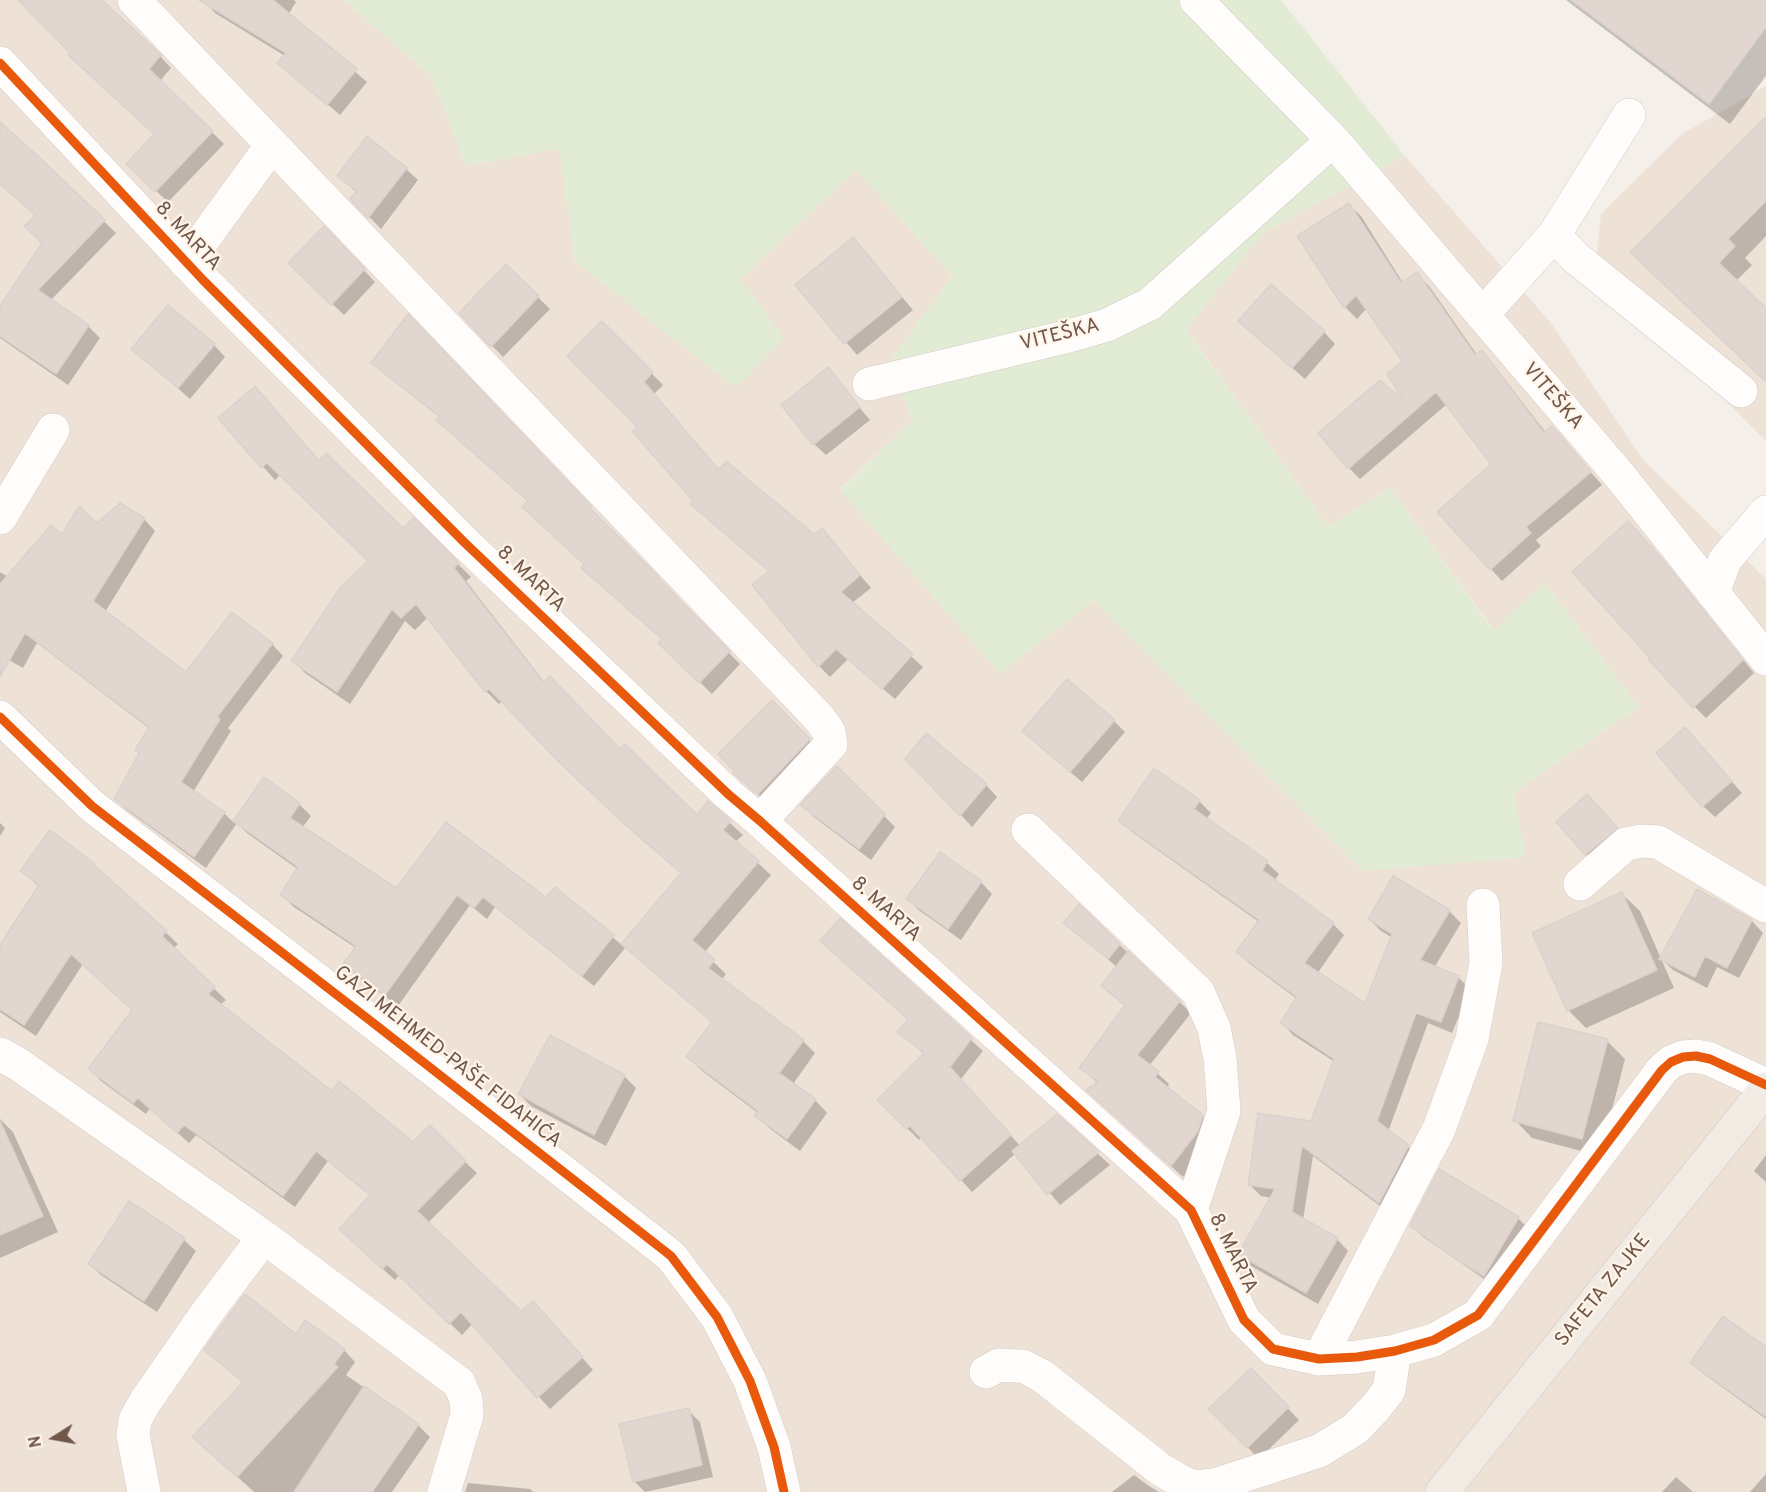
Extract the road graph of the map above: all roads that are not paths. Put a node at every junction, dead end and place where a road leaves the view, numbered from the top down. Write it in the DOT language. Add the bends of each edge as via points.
graph roads {
  1 [pos="134,0"];
  2 [pos="1196,0"];
  3 [pos="0,63"];
  4 [pos="1629,115"];
  5 [pos="1333,140"];
  6 [pos="272,145"];
  7 [pos="1554,235"];
  8 [pos="186,263"];
  9 [pos="1482,315"];
  10 [pos="868,384"];
  11 [pos="1741,391"];
  12 [pos="53,430"];
  13 [pos="1766,512"];
  14 [pos="0,518"];
  15 [pos="1713,593"];
  16 [pos="1766,659"];
  17 [pos="0,717"];
  18 [pos="760,821"];
  19 [pos="1028,830"];
  20 [pos="1580,885"];
  21 [pos="1483,905"];
  22 [pos="1766,906"];
  23 [pos="0,1054"];
  24 [pos="1766,1087"];
  25 [pos="1191,1210"];
  26 [pos="264,1238"];
  27 [pos="1395,1350"];
  28 [pos="1319,1359"];
  29 [pos="986,1372"];
  30 [pos="1454,1486"];
  31 [pos="777,1490"];
  32 [pos="144,1492"];
  33 [pos="444,1492"];
  1 -- 6 [label="street"];
  2 -- 5 [label="street, VITEŠKA"];
  3 -- 8 [label="street, 8. MARTA"];
  4 -- 7 [label="street"];
  5 -- 9 [label="street, VITEŠKA"];
  5 -- 10 [label="street, VITEŠKA" via="1150,304 1107,325 1069,336"];
  6 -- 8 [label="street"];
  6 -- 18 [label="street" via="820,719 829,732 831,744"];
  7 -- 9 [label="street"];
  7 -- 11 [label="street" via="1576,258"];
  8 -- 18 [label="street, 8. MARTA" via="464,542"];
  9 -- 15 [label="street, VITEŠKA" via="1620,476"];
  12 -- 14 [label="street"];
  13 -- 15 [label="street" via="1725,560"];
  15 -- 16 [label="street, VITEŠKA"];
  17 -- 31 [label="street, GAZI MEHMED-PAŠE FIDAHIĆA" via="92,807 671,1256 717,1317 750,1381 774,1447"];
  18 -- 25 [label="street, 8. MARTA"];
  19 -- 25 [label="street" via="1198,992 1214,1028 1224,1111"];
  20 -- 22 [label="street" via="1626,844 1658,842"];
  21 -- 28 [label="street" via="1486,963 1472,1039 1439,1129"];
  23 -- 26 [label="street"];
  24 -- 27 [label="street, 8. MARTA" via="1710,1059 1696,1056 1671,1062 1478,1316 1434,1340"];
  24 -- 30 [label="main road, SAFETA ZAJKE"];
  25 -- 28 [label="street, 8. MARTA" via="1244,1320 1273,1349"];
  26 -- 32 [label="street" via="206,1314 135,1420 133,1435"];
  26 -- 33 [label="street" via="459,1383 467,1415"];
  27 -- 28 [label="street, 8. MARTA"];
  27 -- 29 [label="street" via="1389,1390 1355,1429 1319,1451 1195,1488 1160,1469 1042,1376 1023,1366 999,1365"];
}
